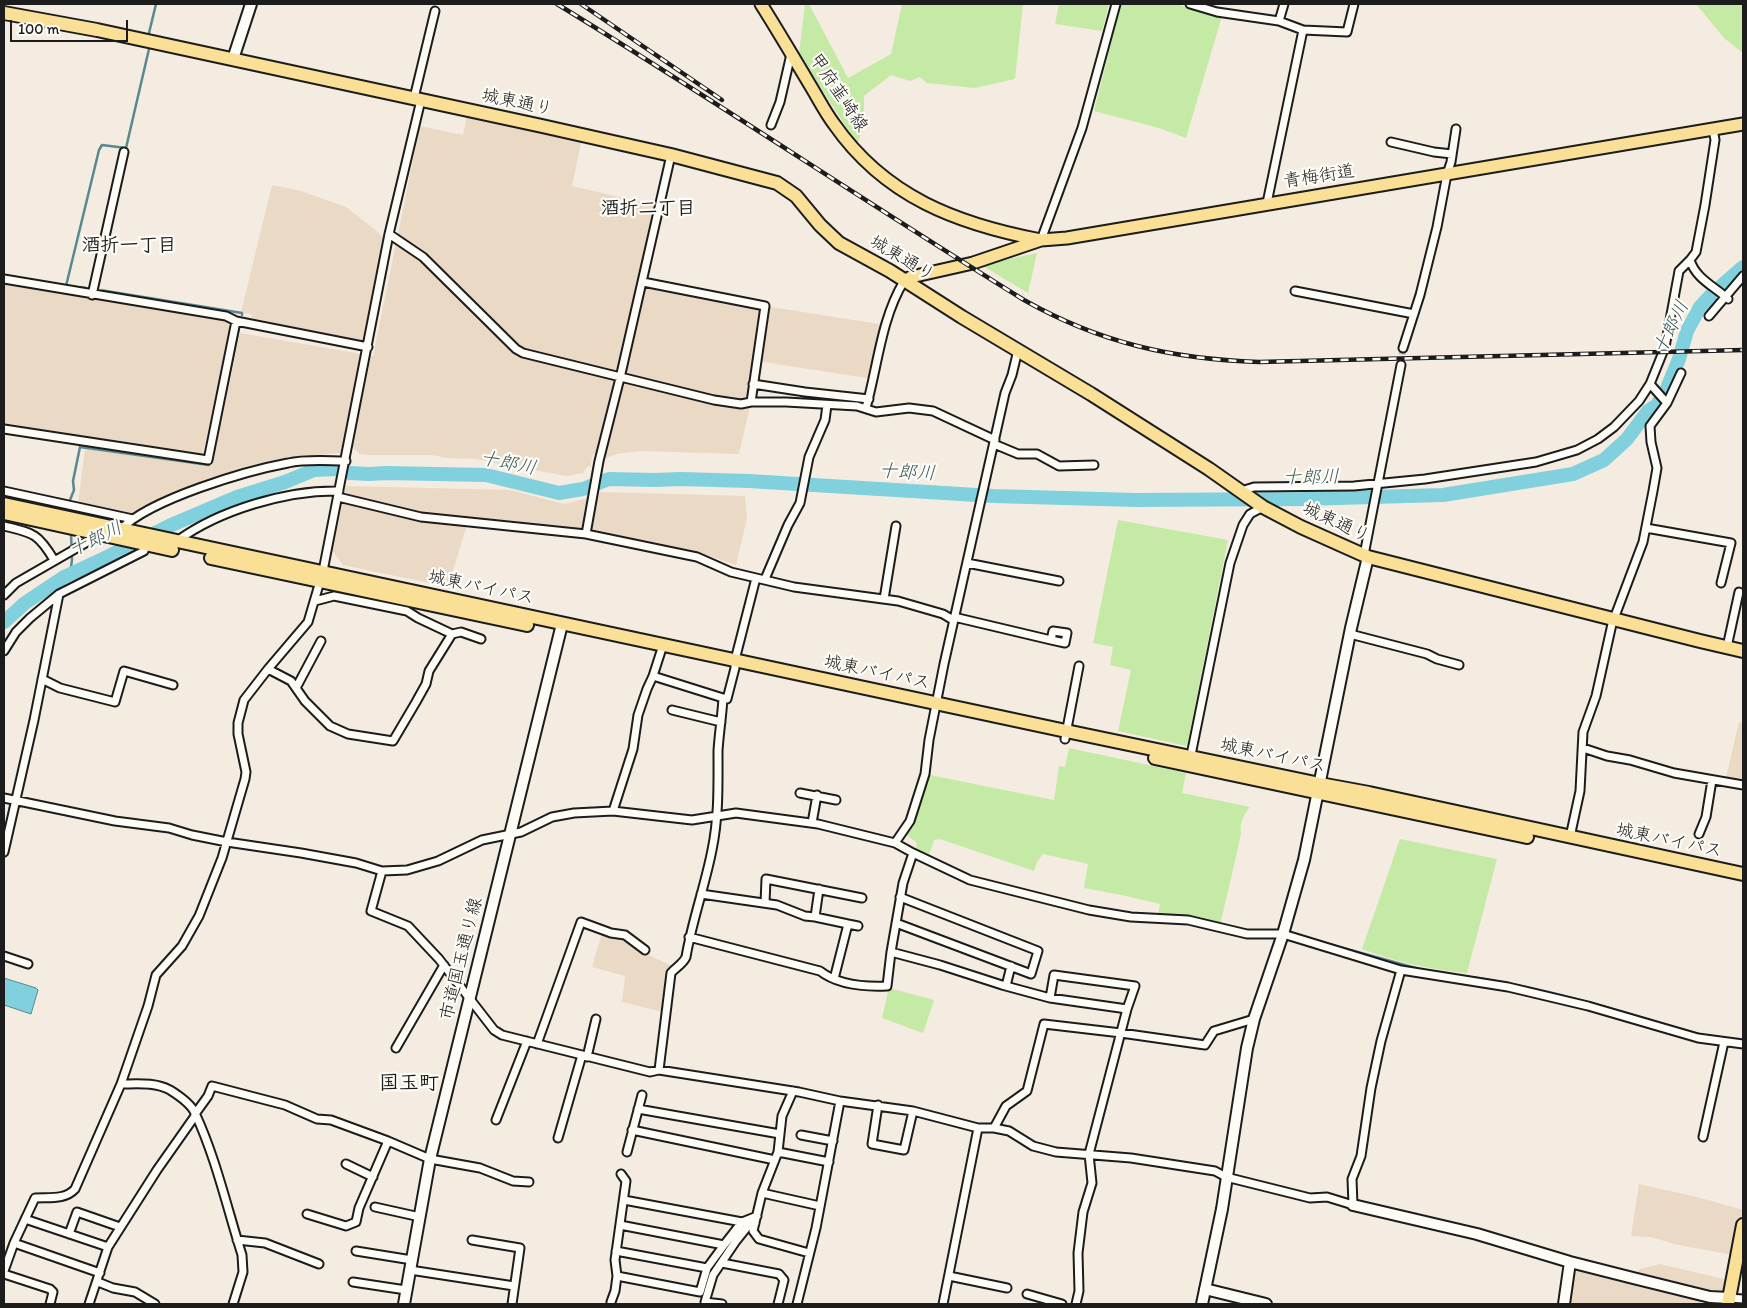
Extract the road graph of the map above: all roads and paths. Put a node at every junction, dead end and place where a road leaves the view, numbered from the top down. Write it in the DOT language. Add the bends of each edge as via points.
graph roads {
  1 [pos="252,4"];
  2 [pos="761,4"];
  3 [pos="1116,4"];
  4 [pos="1190,4"];
  5 [pos="1284,4"];
  6 [pos="1354,4"];
  7 [pos="435,11"];
  8 [pos="4,13"];
  9 [pos="1279,21"];
  10 [pos="1303,30"];
  11 [pos="791,53"];
  12 [pos="233,59"];
  13 [pos="417,99"];
  14 [pos="1743,124"];
  15 [pos="772,125"];
  16 [pos="1713,128"];
  17 [pos="1456,129"];
  18 [pos="1391,142"];
  19 [pos="124,152"];
  20 [pos="1452,154"];
  21 [pos="671,155"];
  22 [pos="1447,174"];
  23 [pos="1267,203"];
  24 [pos="389,234"];
  25 [pos="1041,240"];
  26 [pos="1690,260"];
  27 [pos="1743,276"];
  28 [pos="4,279"];
  29 [pos="904,280"];
  30 [pos="643,282"];
  31 [pos="1295,292"];
  32 [pos="92,295"];
  33 [pos="1725,297"];
  34 [pos="1414,314"];
  35 [pos="1709,316"];
  36 [pos="236,320"];
  37 [pos="368,347"];
  38 [pos="1403,348"];
  39 [pos="1018,350"];
  40 [pos="1401,365"];
  41 [pos="1681,373"];
  42 [pos="620,378"];
  43 [pos="753,384"];
  44 [pos="1651,385"];
  45 [pos="868,399"];
  46 [pos="750,402"];
  47 [pos="1667,403"];
  48 [pos="827,405"];
  49 [pos="866,408"];
  50 [pos="4,429"];
  51 [pos="994,442"];
  52 [pos="346,461"];
  53 [pos="1094,465"];
  54 [pos="1378,484"];
  55 [pos="339,491"];
  56 [pos="1241,491"];
  57 [pos="4,492"];
  58 [pos="4,504"];
  59 [pos="1263,506"];
  60 [pos="4,513"];
  61 [pos="133,519"];
  62 [pos="4,526"];
  63 [pos="896,526"];
  64 [pos="1646,528"];
  65 [pos="89,529"];
  66 [pos="120,532"];
  67 [pos="586,534"];
  68 [pos="171,540"];
  69 [pos="146,544"];
  70 [pos="1366,556"];
  71 [pos="54,560"];
  72 [pos="966,562"];
  73 [pos="321,576"];
  74 [pos="756,578"];
  75 [pos="765,579"];
  76 [pos="1059,581"];
  77 [pos="1721,583"];
  78 [pos="1739,592"];
  79 [pos="4,594"];
  80 [pos="59,594"];
  81 [pos="884,598"];
  82 [pos="315,601"];
  83 [pos="954,618"];
  84 [pos="1614,619"];
  85 [pos="561,628"];
  86 [pos="452,634"];
  87 [pos="1350,634"];
  88 [pos="481,639"];
  89 [pos="321,640"];
  90 [pos="1051,640"];
  91 [pos="1727,647"];
  92 [pos="662,649"];
  93 [pos="4,651"];
  94 [pos="1743,651"];
  95 [pos="735,664"];
  96 [pos="1459,665"];
  97 [pos="1079,666"];
  98 [pos="268,669"];
  99 [pos="653,676"];
  100 [pos="42,679"];
  101 [pos="173,685"];
  102 [pos="296,688"];
  103 [pos="724,698"];
  104 [pos="935,707"];
  105 [pos="672,710"];
  106 [pos="721,722"];
  107 [pos="1065,735"];
  108 [pos="1583,748"];
  109 [pos="1190,761"];
  110 [pos="1712,780"];
  111 [pos="1743,785"];
  112 [pos="1319,789"];
  113 [pos="800,792"];
  114 [pos="817,795"];
  115 [pos="4,798"];
  116 [pos="836,800"];
  117 [pos="16,801"];
  118 [pos="613,811"];
  119 [pos="718,816"];
  120 [pos="812,823"];
  121 [pos="510,834"];
  122 [pos="1699,834"];
  123 [pos="1570,837"];
  124 [pos="227,842"];
  125 [pos="895,843"];
  126 [pos="4,852"];
  127 [pos="913,853"];
  128 [pos="382,871"];
  129 [pos="1743,874"];
  130 [pos="1743,882"];
  131 [pos="819,889"];
  132 [pos="701,894"];
  133 [pos="900,897"];
  134 [pos="862,898"];
  135 [pos="765,903"];
  136 [pos="815,917"];
  137 [pos="896,923"];
  138 [pos="848,924"];
  139 [pos="858,926"];
  140 [pos="1283,934"];
  141 [pos="689,937"];
  142 [pos="645,950"];
  143 [pos="891,952"];
  144 [pos="4,956"];
  145 [pos="28,964"];
  146 [pos="444,965"];
  147 [pos="1011,966"];
  148 [pos="1402,970"];
  149 [pos="834,979"];
  150 [pos="1006,986"];
  151 [pos="469,998"];
  152 [pos="1050,998"];
  153 [pos="1126,1009"];
  154 [pos="596,1019"];
  155 [pos="1254,1019"];
  156 [pos="1121,1033"];
  157 [pos="527,1041"];
  158 [pos="1724,1042"];
  159 [pos="537,1044"];
  160 [pos="1743,1044"];
  161 [pos="396,1048"];
  162 [pos="585,1056"];
  163 [pos="659,1070"];
  164 [pos="121,1084"];
  165 [pos="793,1091"];
  166 [pos="642,1095"];
  167 [pos="840,1101"];
  168 [pos="878,1105"];
  169 [pos="638,1108"];
  170 [pos="913,1111"];
  171 [pos="195,1115"];
  172 [pos="496,1120"];
  173 [pos="978,1128"];
  174 [pos="994,1128"];
  175 [pos="632,1130"];
  176 [pos="780,1134"];
  177 [pos="801,1135"];
  178 [pos="1703,1136"];
  179 [pos="558,1138"];
  180 [pos="388,1141"];
  181 [pos="833,1141"];
  182 [pos="627,1152"];
  183 [pos="778,1152"];
  184 [pos="1089,1154"];
  185 [pos="430,1159"];
  186 [pos="775,1160"];
  187 [pos="829,1162"];
  188 [pos="346,1164"];
  189 [pos="621,1174"];
  190 [pos="373,1177"];
  191 [pos="1226,1177"];
  192 [pos="529,1182"];
  193 [pos="762,1193"];
  194 [pos="624,1200"];
  195 [pos="1353,1205"];
  196 [pos="820,1206"];
  197 [pos="376,1207"];
  198 [pos="307,1214"];
  199 [pos="420,1216"];
  200 [pos="25,1219"];
  201 [pos="756,1220"];
  202 [pos="742,1222"];
  203 [pos="620,1225"];
  204 [pos="1743,1225"];
  205 [pos="120,1227"];
  206 [pos="69,1234"];
  207 [pos="237,1240"];
  208 [pos="472,1240"];
  209 [pos="14,1243"];
  210 [pos="724,1245"];
  211 [pos="108,1248"];
  212 [pos="356,1251"];
  213 [pos="616,1251"];
  214 [pos="809,1253"];
  215 [pos="1570,1262"];
  216 [pos="722,1263"];
  217 [pos="319,1264"];
  218 [pos="411,1265"];
  219 [pos="708,1268"];
  220 [pos="4,1272"];
  221 [pos="100,1273"];
  222 [pos="617,1276"];
  223 [pos="949,1276"];
  224 [pos="98,1282"];
  225 [pos="353,1282"];
  226 [pos="514,1286"];
  227 [pos="1007,1288"];
  228 [pos="1205,1289"];
  229 [pos="406,1290"];
  230 [pos="1027,1294"];
  231 [pos="1743,1299"];
  232 [pos="1728,1301"];
  233 [pos="611,1302"];
  234 [pos="50,1304"];
  235 [pos="89,1304"];
  236 [pos="155,1304"];
  237 [pos="233,1304"];
  238 [pos="404,1304"];
  239 [pos="512,1304"];
  240 [pos="722,1304"];
  241 [pos="778,1304"];
  242 [pos="797,1304"];
  243 [pos="944,1304"];
  244 [pos="1062,1304"];
  245 [pos="1076,1304"];
  246 [pos="1202,1304"];
  247 [pos="1266,1304"];
  248 [pos="1564,1304"];
  1 -- 12 [label="street"];
  2 -- 11 [label="main road, 甲府韮崎線"];
  3 -- 25 [label="street" via="1082,128"];
  4 -- 9 [label="street" via="1217,12"];
  5 -- 9 [label="street"];
  6 -- 10 [label="street" via="1348,32"];
  7 -- 13 [label="street"];
  8 -- 12 [label="highway, 城東通り"];
  9 -- 10 [label="street"];
  10 -- 23 [label="street"];
  11 -- 15 [label="street"];
  11 -- 25 [label="main road, 甲府韮崎線" via="834,124 862,157 889,181 928,205 965,221"];
  12 -- 13 [label="highway, 城東通り"];
  13 -- 21 [label="highway, 城東通り"];
  13 -- 24 [label="street"];
  14 -- 16 [label="main road, 青梅街道"];
  16 -- 22 [label="main road, 青梅街道"];
  16 -- 26 [label="street" via="1715,140 1705,205 1696,252"];
  17 -- 20 [label="street"];
  18 -- 20 [label="street"];
  19 -- 32 [label="street"];
  20 -- 22 [label="street"];
  21 -- 29 [label="highway, 城東通り" via="777,183 796,196 835,239"];
  21 -- 30 [label="street"];
  22 -- 23 [label="main road, 青梅街道"];
  22 -- 34 [label="street"];
  23 -- 25 [label="main road, 青梅街道"];
  24 -- 37 [label="street"];
  24 -- 42 [label="street" via="423,257 516,349"];
  25 -- 29 [label="main road, 青梅街道" via="973,263"];
  26 -- 33 [label="street" via="1698,275"];
  26 -- 44 [label="street" via="1679,271 1665,347"];
  27 -- 33 [label="street"];
  28 -- 32 [label="street"];
  29 -- 39 [label="highway, 城東通り"];
  29 -- 45 [label="street" via="893,299 885,325"];
  30 -- 42 [label="street"];
  30 -- 43 [label="street" via="765,306"];
  31 -- 34 [label="street"];
  32 -- 36 [label="street"];
  33 -- 35 [label="street"];
  34 -- 38 [label="street"];
  36 -- 37 [label="street"];
  36 -- 50 [label="street" via="208,460"];
  37 -- 52 [label="street"];
  39 -- 51 [label="street"];
  39 -- 56 [label="highway, 城東通り"];
  40 -- 54 [label="street"];
  41 -- 47 [label="street"];
  42 -- 46 [label="street" via="714,400"];
  42 -- 67 [label="street" via="598,460"];
  43 -- 45 [label="street"];
  43 -- 46 [label="street"];
  44 -- 47 [label="street"];
  44 -- 54 [label="street" via="1614,427 1578,450 1536,462"];
  45 -- 49 [label="street"];
  46 -- 48 [label="street"];
  47 -- 64 [label="street" via="1650,426 1657,468"];
  48 -- 49 [label="street"];
  48 -- 75 [label="street" via="825,420 809,457 800,503"];
  49 -- 51 [label="street" via="876,412 909,408 932,411"];
  51 -- 53 [label="street" via="1018,454 1037,454 1059,466"];
  51 -- 72 [label="street"];
  52 -- 55 [label="street"];
  52 -- 61 [label="street" via="290,462 238,476 193,491"];
  54 -- 56 [label="street" via="1254,487"];
  54 -- 70 [label="street"];
  55 -- 67 [label="street" via="421,517"];
  55 -- 68 [label="street" via="311,492 257,504"];
  55 -- 73 [label="street"];
  56 -- 59 [label="highway, 城東通り"];
  57 -- 61 [label="street"];
  58 -- 65 [label="highway, 城東バイパス"];
  59 -- 70 [label="highway, 城東通り"];
  59 -- 109 [label="street" via="1250,514 1242,525 1230,563"];
  60 -- 65 [label="highway, 城東バイパス"];
  61 -- 66 [label="street"];
  62 -- 71 [label="street" via="36,536"];
  63 -- 81 [label="street"];
  64 -- 77 [label="street" via="1731,543"];
  64 -- 84 [label="street"];
  65 -- 66 [label="highway, 城東バイパス"];
  65 -- 71 [label="street" via="89,541"];
  66 -- 68 [label="highway, 城東バイパス"];
  66 -- 69 [label="highway, 城東バイパス"];
  67 -- 74 [label="street" via="697,557 731,572"];
  68 -- 73 [label="highway, 城東バイパス"];
  69 -- 73 [label="highway, 城東バイパス"];
  69 -- 80 [label="street" via="144,551"];
  70 -- 84 [label="highway, 城東通り"];
  70 -- 87 [label="street"];
  71 -- 79 [label="street"];
  72 -- 76 [label="street"];
  72 -- 83 [label="street"];
  73 -- 82 [label="street"];
  73 -- 85 [label="highway, 城東バイパス"];
  74 -- 75 [label="street"];
  74 -- 95 [label="street"];
  75 -- 81 [label="street" via="794,587"];
  78 -- 91 [label="street"];
  80 -- 93 [label="street" via="16,632"];
  80 -- 100 [label="street"];
  81 -- 83 [label="street"];
  82 -- 86 [label="street" via="334,596 407,611"];
  82 -- 98 [label="street" via="305,626"];
  83 -- 90 [label="street"];
  83 -- 104 [label="street"];
  84 -- 91 [label="highway, 城東通り"];
  84 -- 108 [label="street" via="1582,740"];
  85 -- 92 [label="highway, 城東バイパス"];
  85 -- 121 [label="street, 市道国玉通り線"];
  86 -- 88 [label="street" via="461,632"];
  86 -- 102 [label="street" via="393,741 348,734 330,726"];
  87 -- 96 [label="street"];
  87 -- 112 [label="street"];
  89 -- 102 [label="street"];
  91 -- 94 [label="highway, 城東通り"];
  92 -- 95 [label="highway, 城東バイパス"];
  92 -- 99 [label="street"];
  95 -- 103 [label="street" via="727,699"];
  95 -- 104 [label="highway, 城東バイパス"];
  97 -- 107 [label="street"];
  98 -- 102 [label="street" via="291,681"];
  98 -- 124 [label="street" via="249,692 240,713 238,734 245,779"];
  99 -- 103 [label="street"];
  99 -- 118 [label="street" via="638,715 633,749"];
  100 -- 101 [label="street" via="60,688 115,702 124,670"];
  100 -- 117 [label="street"];
  103 -- 106 [label="street"];
  104 -- 107 [label="highway, 城東バイパス"];
  104 -- 125 [label="street" via="918,799 910,821"];
  105 -- 106 [label="street"];
  106 -- 119 [label="street"];
  107 -- 109 [label="highway, 城東バイパス"];
  108 -- 110 [label="street"];
  108 -- 123 [label="street" via="1579,798"];
  109 -- 112 [label="highway, 城東バイパス"];
  110 -- 111 [label="street"];
  110 -- 122 [label="street" via="1706,817"];
  112 -- 123 [label="highway, 城東バイパス" via="1369,793"];
  112 -- 130 [label="highway, 城東バイパス"];
  112 -- 140 [label="street" via="1304,860"];
  113 -- 114 [label="street"];
  114 -- 116 [label="street"];
  114 -- 120 [label="street"];
  115 -- 117 [label="street"];
  117 -- 124 [label="street" via="169,828"];
  117 -- 126 [label="street"];
  118 -- 119 [label="street" via="692,820"];
  118 -- 121 [label="street" via="574,812"];
  119 -- 120 [label="street" via="736,813"];
  119 -- 132 [label="street"];
  120 -- 125 [label="street"];
  121 -- 128 [label="street" via="482,840 438,861 407,870"];
  121 -- 151 [label="street, 市道国玉通り線"];
  123 -- 129 [label="highway, 城東バイパス"];
  124 -- 128 [label="street" via="356,863"];
  124 -- 164 [label="street" via="196,922 182,946 156,975"];
  125 -- 127 [label="street"];
  127 -- 133 [label="street"];
  127 -- 140 [label="street" via="970,880 1089,910 1131,917 1188,920 1247,934"];
  128 -- 146 [label="street" via="371,911 408,926"];
  131 -- 134 [label="street"];
  131 -- 135 [label="street" via="766,879"];
  131 -- 136 [label="street"];
  132 -- 135 [label="street"];
  132 -- 141 [label="street"];
  133 -- 137 [label="street"];
  133 -- 147 [label="street" via="1038,950 1031,974"];
  135 -- 136 [label="street"];
  136 -- 138 [label="street"];
  137 -- 143 [label="street"];
  137 -- 147 [label="street"];
  138 -- 139 [label="street"];
  138 -- 149 [label="street"];
  140 -- 148 [label="street"];
  140 -- 155 [label="street"];
  141 -- 149 [label="street" via="820,971"];
  141 -- 163 [label="street" via="684,962 671,973"];
  142 -- 159 [label="street" via="625,935 582,922"];
  143 -- 149 [label="street" via="887,986 850,984"];
  143 -- 150 [label="street"];
  144 -- 145 [label="street"];
  146 -- 151 [label="street"];
  146 -- 161 [label="street"];
  147 -- 150 [label="street"];
  148 -- 158 [label="street" via="1519,990 1698,1038"];
  148 -- 195 [label="street" via="1381,1041 1361,1156 1352,1179"];
  150 -- 152 [label="street"];
  151 -- 157 [label="street" via="494,1030"];
  151 -- 185 [label="street, 市道国玉通り線"];
  152 -- 153 [label="street"];
  152 -- 153 [label="street" via="1054,975 1135,986"];
  153 -- 156 [label="street"];
  154 -- 162 [label="street"];
  155 -- 156 [label="street" via="1214,1031 1206,1045"];
  155 -- 191 [label="street"];
  156 -- 174 [label="street" via="1044,1024 1027,1091 1006,1106"];
  156 -- 184 [label="street"];
  157 -- 159 [label="street"];
  157 -- 172 [label="street"];
  158 -- 160 [label="street"];
  158 -- 178 [label="street"];
  159 -- 162 [label="street"];
  162 -- 163 [label="street" via="650,1072"];
  162 -- 179 [label="street"];
  163 -- 165 [label="street"];
  164 -- 171 [label="street" via="146,1084 170,1090"];
  164 -- 200 [label="street" via="75,1189 68,1195 35,1198"];
  165 -- 167 [label="street"];
  165 -- 176 [label="street" via="782,1116"];
  166 -- 169 [label="street"];
  167 -- 168 [label="street"];
  167 -- 181 [label="street"];
  168 -- 170 [label="street"];
  168 -- 170 [label="street" via="872,1144 904,1150"];
  169 -- 175 [label="street"];
  169 -- 176 [label="street"];
  170 -- 173 [label="street"];
  171 -- 180 [label="street" via="212,1086 273,1101 317,1119 331,1120"];
  171 -- 205 [label="street"];
  171 -- 207 [label="street" via="208,1144"];
  173 -- 174 [label="street"];
  173 -- 223 [label="street"];
  174 -- 184 [label="street" via="1009,1132 1033,1146 1056,1152"];
  175 -- 182 [label="street"];
  175 -- 186 [label="street"];
  176 -- 183 [label="street"];
  177 -- 181 [label="street"];
  180 -- 185 [label="street"];
  180 -- 190 [label="street"];
  181 -- 187 [label="street"];
  183 -- 186 [label="street"];
  183 -- 187 [label="street"];
  184 -- 191 [label="street" via="1215,1171"];
  184 -- 245 [label="street" via="1092,1183 1083,1212"];
  185 -- 192 [label="street" via="480,1168 513,1181"];
  185 -- 199 [label="street, 市道国玉通り線"];
  186 -- 193 [label="street"];
  187 -- 196 [label="street"];
  188 -- 190 [label="street"];
  189 -- 194 [label="street" via="626,1181"];
  190 -- 198 [label="street" via="356,1222 346,1226"];
  191 -- 195 [label="street"];
  191 -- 228 [label="street"];
  193 -- 196 [label="street"];
  193 -- 201 [label="street"];
  194 -- 202 [label="street"];
  194 -- 203 [label="street"];
  195 -- 215 [label="street" via="1477,1234"];
  196 -- 214 [label="street"];
  197 -- 199 [label="street"];
  199 -- 218 [label="street, 市道国玉通り線"];
  200 -- 206 [label="street"];
  200 -- 209 [label="street"];
  201 -- 202 [label="street"];
  201 -- 214 [label="street" via="753,1231 759,1239"];
  201 -- 216 [label="street" via="736,1240"];
  202 -- 210 [label="street"];
  203 -- 210 [label="street"];
  203 -- 213 [label="street"];
  204 -- 232 [label="highway"];
  205 -- 206 [label="street" via="77,1212"];
  205 -- 211 [label="street"];
  206 -- 211 [label="street"];
  207 -- 217 [label="street" via="265,1243"];
  207 -- 237 [label="street" via="243,1272"];
  208 -- 226 [label="street" via="520,1248"];
  209 -- 220 [label="street"];
  209 -- 221 [label="street"];
  210 -- 219 [label="street"];
  211 -- 221 [label="street"];
  212 -- 218 [label="street"];
  213 -- 219 [label="street"];
  213 -- 222 [label="street"];
  214 -- 242 [label="street"];
  215 -- 232 [label="street"];
  215 -- 248 [label="street"];
  216 -- 240 [label="street" via="712,1275 705,1302"];
  216 -- 241 [label="street" via="779,1274 784,1280"];
  218 -- 226 [label="street"];
  218 -- 229 [label="street, 市道国玉通り線"];
  219 -- 222 [label="street" via="700,1292"];
  220 -- 234 [label="street" via="50,1288 53,1292"];
  221 -- 224 [label="street"];
  222 -- 233 [label="street"];
  223 -- 227 [label="street"];
  223 -- 243 [label="street"];
  224 -- 235 [label="street"];
  224 -- 236 [label="street" via="135,1292"];
  225 -- 229 [label="street"];
  226 -- 239 [label="street"];
  228 -- 246 [label="street"];
  228 -- 247 [label="street"];
  229 -- 238 [label="street, 市道国玉通り線"];
  230 -- 244 [label="street"];
  231 -- 232 [label="street"];
}
